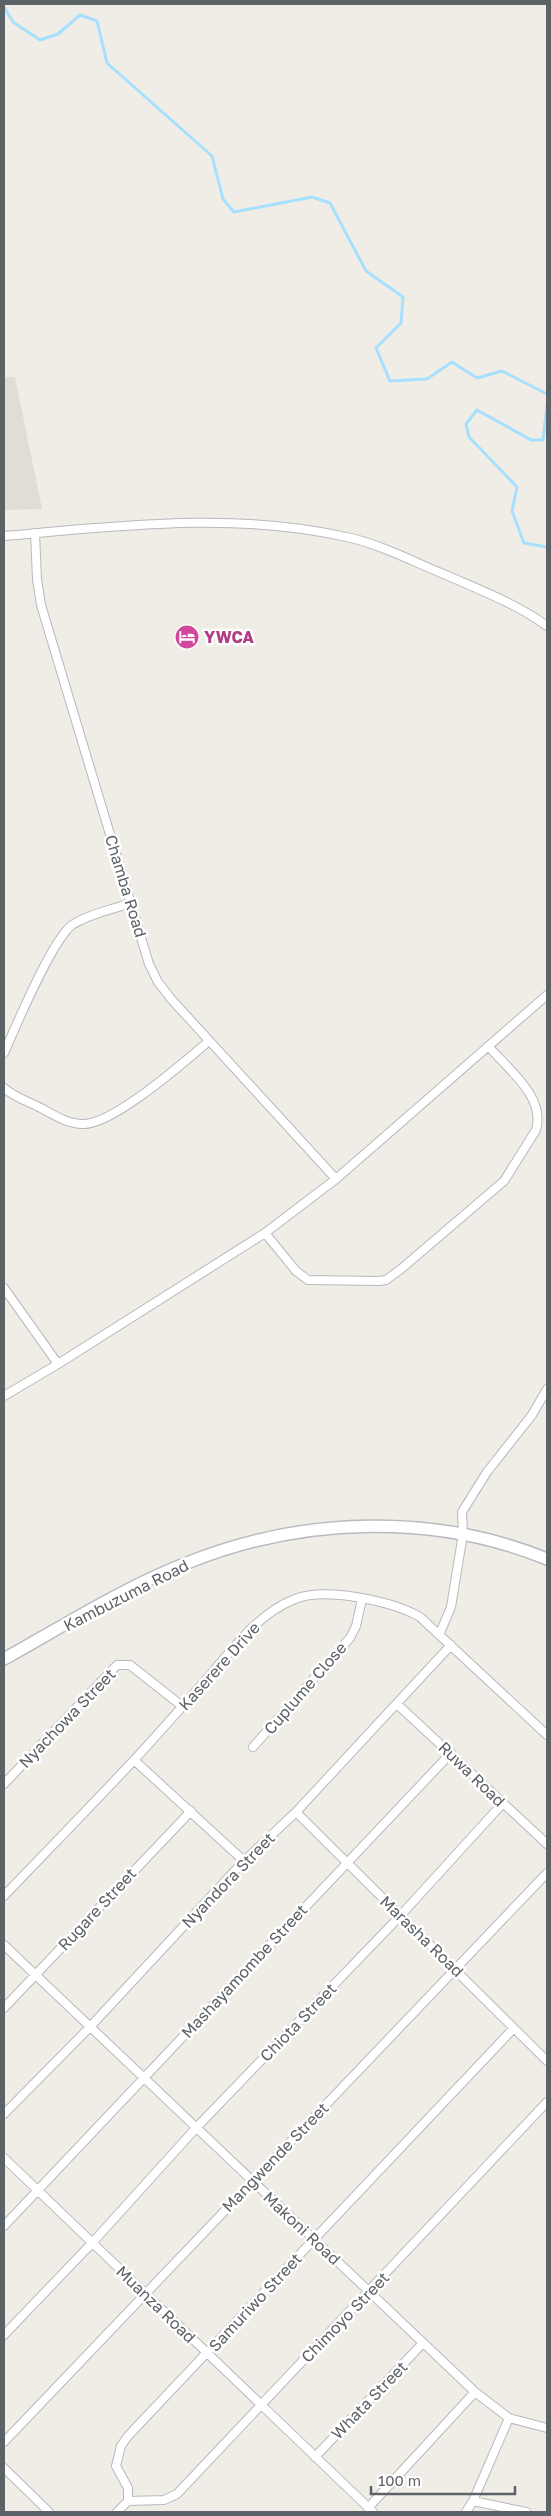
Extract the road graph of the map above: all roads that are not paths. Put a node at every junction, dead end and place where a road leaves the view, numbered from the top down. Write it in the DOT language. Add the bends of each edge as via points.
graph roads {
  1 [pos="35,533"];
  2 [pos="4,536"];
  3 [pos="547,626"];
  4 [pos="130,903"];
  5 [pos="547,995"];
  6 [pos="209,1041"];
  7 [pos="488,1046"];
  8 [pos="4,1053"];
  9 [pos="4,1088"];
  10 [pos="336,1179"];
  11 [pos="265,1233"];
  12 [pos="4,1288"];
  13 [pos="58,1364"];
  14 [pos="547,1389"];
  15 [pos="4,1396"];
  16 [pos="463,1534"];
  17 [pos="547,1559"];
  18 [pos="362,1598"];
  19 [pos="440,1633"];
  20 [pos="451,1645"];
  21 [pos="4,1659"];
  22 [pos="398,1704"];
  23 [pos="182,1706"];
  24 [pos="547,1735"];
  25 [pos="253,1748"];
  26 [pos="451,1753"];
  27 [pos="134,1760"];
  28 [pos="4,1784"];
  29 [pos="503,1803"];
  30 [pos="191,1810"];
  31 [pos="296,1812"];
  32 [pos="547,1844"];
  33 [pos="244,1861"];
  34 [pos="346,1863"];
  35 [pos="547,1873"];
  36 [pos="4,1896"];
  37 [pos="401,1915"];
  38 [pos="4,1945"];
  39 [pos="457,1969"];
  40 [pos="35,1975"];
  41 [pos="4,2008"];
  42 [pos="89,2028"];
  43 [pos="513,2029"];
  44 [pos="547,2061"];
  45 [pos="143,2078"];
  46 [pos="547,2102"];
  47 [pos="4,2114"];
  48 [pos="196,2128"];
  49 [pos="4,2158"];
  50 [pos="252,2181"];
  51 [pos="38,2190"];
  52 [pos="4,2226"];
  53 [pos="314,2239"];
  54 [pos="93,2242"];
  55 [pos="370,2292"];
  56 [pos="144,2295"];
  57 [pos="4,2335"];
  58 [pos="422,2344"];
  59 [pos="207,2354"];
  60 [pos="475,2392"];
  61 [pos="260,2406"];
  62 [pos="509,2418"];
  63 [pos="547,2428"];
  64 [pos="4,2442"];
  65 [pos="315,2456"];
  66 [pos="4,2468"];
  67 [pos="128,2501"];
  68 [pos="474,2501"];
  69 [pos="371,2510"];
  70 [pos="49,2512"];
  71 [pos="117,2512"];
  72 [pos="466,2512"];
  73 [pos="526,2512"];
  1 -- 2 [label="street"];
  1 -- 3 [label="street" via="201,523 318,531 377,546 496,598"];
  1 -- 4 [label="street, Chamba Road" via="41,605"];
  4 -- 6 [label="street, Chamba Road" via="158,982"];
  4 -- 8 [label="street" via="81,920 66,930"];
  5 -- 7 [label="street"];
  6 -- 9 [label="street" via="142,1094 92,1124 63,1120"];
  6 -- 10 [label="street, Chamba Road"];
  7 -- 10 [label="street"];
  7 -- 11 [label="street" via="535,1103 539,1121 536,1130 504,1181 401,1269 380,1281 308,1280 296,1271"];
  10 -- 11 [label="street"];
  11 -- 13 [label="street"];
  12 -- 13 [label="street"];
  13 -- 15 [label="street"];
  14 -- 16 [label="street" via="532,1415 474,1491 462,1512"];
  16 -- 17 [label="main road, Kambuzuma Road"];
  16 -- 19 [label="street" via="451,1608"];
  16 -- 21 [label="main road, Kambuzuma Road" via="425,1529 358,1528 306,1530 248,1542 191,1561 143,1582"];
  18 -- 19 [label="street, Kaserere Drive" via="408,1610"];
  18 -- 23 [label="street, Kaserere Drive" via="308,1595 280,1606 251,1627"];
  18 -- 25 [label="street, Cuplume Close" via="350,1638"];
  19 -- 20 [label="street, Kaserere Drive"];
  20 -- 22 [label="street, Nyandora Street"];
  20 -- 24 [label="street, Kaserere Drive"];
  22 -- 26 [label="street, Ruwa Road"];
  22 -- 31 [label="street, Nyandora Street"];
  23 -- 27 [label="street, Kaserere Drive"];
  23 -- 28 [label="street, Nyachowa Street" via="130,1665 117,1665"];
  26 -- 29 [label="street, Ruwa Road"];
  26 -- 34 [label="street, Mashayamombe Street"];
  27 -- 30 [label="street"];
  27 -- 36 [label="street, Kaserere Drive"];
  29 -- 32 [label="street, Ruwa Road"];
  29 -- 37 [label="street, Chiota Street"];
  30 -- 33 [label="street"];
  30 -- 40 [label="street, Rugare Street"];
  31 -- 33 [label="street, Nyandora Street"];
  31 -- 34 [label="street, Marasha Road"];
  33 -- 42 [label="street, Nyandora Street"];
  34 -- 37 [label="street, Marasha Road"];
  34 -- 45 [label="street, Mashayamombe Street"];
  35 -- 39 [label="street, Mangwende Street"];
  37 -- 39 [label="street, Marasha Road"];
  37 -- 48 [label="street, Chiota Street"];
  38 -- 40 [label="street, Makoni Road"];
  39 -- 43 [label="street, Marasha Road"];
  39 -- 50 [label="street, Mangwende Street"];
  40 -- 41 [label="street, Rugare Street"];
  40 -- 42 [label="street, Makoni Road"];
  42 -- 45 [label="street, Makoni Road"];
  42 -- 47 [label="street, Nyandora Street"];
  43 -- 44 [label="street, Marasha Road"];
  43 -- 53 [label="street, Samuriwo Street"];
  45 -- 48 [label="street, Makoni Road"];
  45 -- 51 [label="street, Mashayamombe Street"];
  46 -- 55 [label="street, Chimoyo Street"];
  48 -- 50 [label="street, Makoni Road"];
  48 -- 54 [label="street, Chiota Street"];
  49 -- 51 [label="street, Muanza Road"];
  50 -- 53 [label="street, Makoni Road"];
  50 -- 56 [label="street, Mangwende Street"];
  51 -- 52 [label="street, Mashayamombe Street"];
  51 -- 54 [label="street, Muanza Road"];
  53 -- 55 [label="street, Makoni Road"];
  53 -- 59 [label="street, Samuriwo Street"];
  54 -- 56 [label="street, Muanza Road"];
  54 -- 57 [label="street, Chiota Street"];
  55 -- 58 [label="street, Makoni Road"];
  55 -- 61 [label="street, Chimoyo Street"];
  56 -- 59 [label="street, Muanza Road"];
  56 -- 64 [label="street, Mangwende Street"];
  58 -- 60 [label="street, Makoni Road"];
  58 -- 65 [label="street, Whata Street"];
  59 -- 61 [label="street, Muanza Road"];
  59 -- 67 [label="street, Samuriwo Street" via="121,2446 116,2466 128,2488"];
  60 -- 62 [label="street, Makoni Road"];
  60 -- 69 [label="street"];
  61 -- 65 [label="street, Muanza Road"];
  61 -- 67 [label="street, Chimoyo Street" via="177,2494 164,2500"];
  62 -- 63 [label="street, Makoni Road"];
  62 -- 68 [label="street"];
  65 -- 69 [label="street, Muanza Road"];
  66 -- 70 [label="street"];
  67 -- 71 [label="street"];
  68 -- 72 [label="street"];
  68 -- 73 [label="street"];
}
